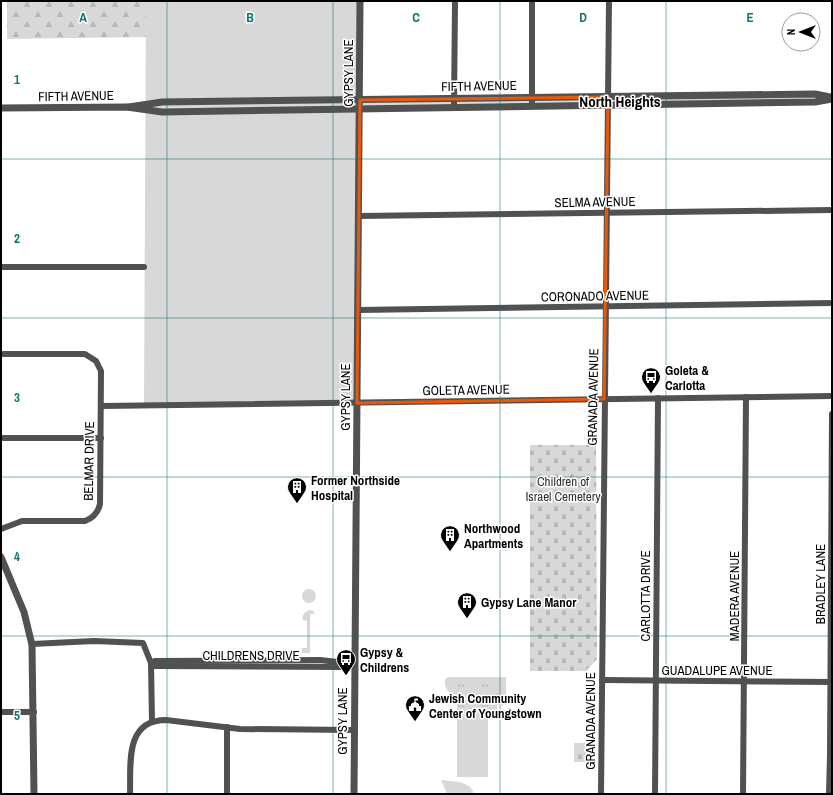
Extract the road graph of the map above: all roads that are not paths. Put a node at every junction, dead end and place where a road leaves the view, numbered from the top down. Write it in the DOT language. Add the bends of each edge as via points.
graph roads {
  1 [pos="360,1"];
  2 [pos="455,1"];
  3 [pos="532,1"];
  4 [pos="609,1"];
  5 [pos="608,97"];
  6 [pos="532,98"];
  7 [pos="832,98"];
  8 [pos="454,99"];
  9 [pos="360,100"];
  10 [pos="608,105"];
  11 [pos="532,106"];
  12 [pos="127,107"];
  13 [pos="454,107"];
  14 [pos="1,108"];
  15 [pos="360,110"];
  16 [pos="832,210"];
  17 [pos="607,213"];
  18 [pos="359,216"];
  19 [pos="1,267"];
  20 [pos="144,267"];
  21 [pos="832,303"];
  22 [pos="605,307"];
  23 [pos="358,310"];
  24 [pos="1,354"];
  25 [pos="832,396"];
  26 [pos="746,397"];
  27 [pos="658,398"];
  28 [pos="604,399"];
  29 [pos="357,403"];
  30 [pos="101,406"];
  31 [pos="832,414"];
  32 [pos="1,438"];
  33 [pos="101,438"];
  34 [pos="1,529"];
  35 [pos="1,557"];
  36 [pos="32,644"];
  37 [pos="151,663"];
  38 [pos="353,664"];
  39 [pos="602,680"];
  40 [pos="656,681"];
  41 [pos="744,682"];
  42 [pos="831,682"];
  43 [pos="1,712"];
  44 [pos="34,712"];
  45 [pos="152,722"];
  46 [pos="227,727"];
  47 [pos="354,730"];
  48 [pos="831,752"];
  49 [pos="831,777"];
  50 [pos="34,794"];
  51 [pos="130,794"];
  52 [pos="227,794"];
  53 [pos="354,794"];
  54 [pos="601,794"];
  55 [pos="654,794"];
  56 [pos="743,794"];
  57 [pos="829,794"];
  1 -- 9 [label="street, GYPSY LANE"];
  2 -- 8 [label="street"];
  3 -- 6 [label="street"];
  4 -- 5 [label="street, GRANADA AVENUE"];
  5 -- 6 [label="street, FIFTH AVENUE"];
  5 -- 7 [label="street, FIFTH AVENUE" via="815,94"];
  5 -- 10 [label="street, GRANADA AVENUE"];
  6 -- 8 [label="street, FIFTH AVENUE"];
  6 -- 11 [label="street"];
  7 -- 10 [label="street, FIFTH AVENUE" via="815,102"];
  8 -- 9 [label="street, FIFTH AVENUE"];
  8 -- 13 [label="street"];
  9 -- 12 [label="street, FIFTH AVENUE" via="162,102"];
  9 -- 15 [label="street, GYPSY LANE"];
  10 -- 11 [label="street, FIFTH AVENUE"];
  10 -- 17 [label="street, GRANADA AVENUE"];
  11 -- 13 [label="street, FIFTH AVENUE"];
  12 -- 14 [label="street, FIFTH AVENUE"];
  12 -- 15 [label="street, FIFTH AVENUE" via="162,112"];
  13 -- 15 [label="street, FIFTH AVENUE"];
  15 -- 18 [label="street, GYPSY LANE"];
  16 -- 17 [label="street, SELMA AVENUE"];
  17 -- 18 [label="street, SELMA AVENUE"];
  17 -- 22 [label="street, GRANADA AVENUE"];
  18 -- 23 [label="street, GYPSY LANE"];
  19 -- 20 [label="street"];
  21 -- 22 [label="street, CORONADO AVENUE"];
  22 -- 23 [label="street, CORONADO AVENUE"];
  22 -- 28 [label="street, GRANADA AVENUE"];
  23 -- 29 [label="street, GYPSY LANE"];
  24 -- 30 [label="street, BELMAR DRIVE" via="89,355 98,362 101,371"];
  25 -- 26 [label="street, GOLETA AVENUE"];
  26 -- 27 [label="street, GOLETA AVENUE"];
  26 -- 41 [label="street, MADERA AVENUE"];
  27 -- 28 [label="street, GOLETA AVENUE"];
  27 -- 40 [label="street, CARLOTTA DRIVE"];
  28 -- 29 [label="street, GOLETA AVENUE"];
  28 -- 39 [label="street, GRANADA AVENUE"];
  29 -- 30 [label="street, GOLETA AVENUE"];
  29 -- 38 [label="street, GYPSY LANE"];
  30 -- 33 [label="street, BELMAR DRIVE"];
  31 -- 42 [label="street, BRADLEY LANE"];
  32 -- 33 [label="street"];
  33 -- 34 [label="street, BELMAR DRIVE" via="100,504 94,516 81,522 22,521"];
  35 -- 36 [label="street" via="24,612"];
  36 -- 37 [label="street" via="94,641 143,643"];
  36 -- 44 [label="street"];
  37 -- 38 [label="street, CHILDRENS DRIVE" via="155,661"];
  37 -- 38 [label="street, CHILDRENS DRIVE" via="155,666 342,667"];
  37 -- 45 [label="street"];
  38 -- 47 [label="street, GYPSY LANE"];
  39 -- 40 [label="street, GUADALUPE AVENUE"];
  39 -- 54 [label="street, GRANADA AVENUE"];
  40 -- 41 [label="street, GUADALUPE AVENUE"];
  40 -- 55 [label="street, CARLOTTA DRIVE"];
  41 -- 42 [label="street, GUADALUPE AVENUE"];
  41 -- 56 [label="street, MADERA AVENUE"];
  42 -- 48 [label="street, BRADLEY LANE"];
  43 -- 44 [label="street"];
  44 -- 50 [label="street"];
  45 -- 46 [label="street" via="166,720"];
  45 -- 51 [label="street" via="138,733 132,744"];
  46 -- 47 [label="street"];
  46 -- 52 [label="street"];
  47 -- 53 [label="street, GYPSY LANE"];
  48 -- 49 [label="street, BRADLEY LANE"];
  49 -- 57 [label="street, BRADLEY LANE"];
}
